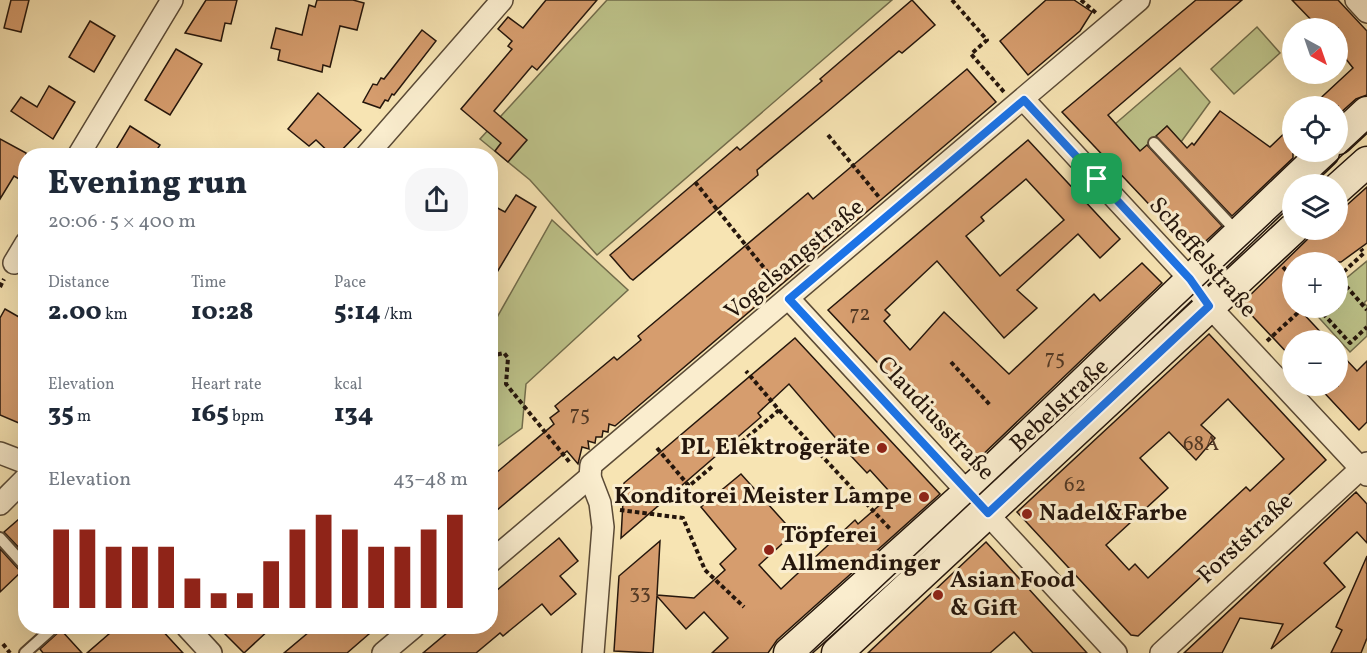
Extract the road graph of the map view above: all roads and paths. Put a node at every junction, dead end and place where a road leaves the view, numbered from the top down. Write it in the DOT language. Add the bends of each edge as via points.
graph roads {
  1 [pos="172,0"];
  2 [pos="502,0"];
  3 [pos="952,0"];
  4 [pos="1139,0"];
  5 [pos="1356,0"];
  6 [pos="1367,12"];
  7 [pos="1020,103"];
  8 [pos="1367,112"];
  9 [pos="1348,130"];
  10 [pos="828,135"];
  11 [pos="1155,143"];
  12 [pos="83,148"];
  13 [pos="373,148"];
  14 [pos="1314,162"];
  15 [pos="1367,162"];
  16 [pos="1348,179"];
  17 [pos="694,182"];
  18 [pos="891,212"];
  19 [pos="1239,233"];
  20 [pos="1282,239"];
  21 [pos="1361,249"];
  22 [pos="18,256"];
  23 [pos="14,263"];
  24 [pos="1348,268"];
  25 [pos="1190,279"];
  26 [pos="1348,288"];
  27 [pos="789,299"];
  28 [pos="1209,306"];
  29 [pos="1367,310"];
  30 [pos="1292,318"];
  31 [pos="1327,318"];
  32 [pos="1367,327"];
  33 [pos="1274,335"];
  34 [pos="498,354"];
  35 [pos="951,362"];
  36 [pos="747,371"];
  37 [pos="990,405"];
  38 [pos="779,410"];
  39 [pos="736,447"];
  40 [pos="657,448"];
  41 [pos="0,453"];
  42 [pos="18,460"];
  43 [pos="570,463"];
  44 [pos="714,465"];
  45 [pos="1365,468"];
  46 [pos="590,477"];
  47 [pos="18,486"];
  48 [pos="978,503"];
  49 [pos="0,504"];
  50 [pos="619,510"];
  51 [pos="0,538"];
  52 [pos="900,539"];
  53 [pos="498,555"];
  54 [pos="18,558"];
  55 [pos="744,607"];
  56 [pos="46,634"];
  57 [pos="193,634"];
  58 [pos="406,634"];
  59 [pos="3,644"];
  60 [pos="8,650"];
  61 [pos="25,652"];
  62 [pos="211,653"];
  63 [pos="383,653"];
  64 [pos="593,653"];
  65 [pos="789,653"];
  66 [pos="837,653"];
  67 [pos="1116,653"];
  68 [pos="1161,653"];
  1 -- 12 [label="street"];
  2 -- 13 [label="street"];
  3 -- 7 [label="path" via="987,40 971,54"];
  4 -- 7 [label="street, Vogelsangstraße"];
  5 -- 6 [label="street"];
  7 -- 18 [label="street, Vogelsangstraße"];
  7 -- 25 [label="street, Scheffelstraße"];
  8 -- 9 [label="street"];
  10 -- 18 [label="path"];
  11 -- 19 [label="lane"];
  14 -- 19 [label="street, Bebelstraße"];
  15 -- 16 [label="street"];
  17 -- 27 [label="path"];
  18 -- 27 [label="street, Vogelsangstraße"];
  19 -- 25 [label="street, Bebelstraße"];
  20 -- 28 [label="street, Bebelstraße"];
  21 -- 24 [label="path" via="1364,253"];
  22 -- 23 [label="street"];
  25 -- 28 [label="street, Scheffelstraße"];
  25 -- 48 [label="street, Bebelstraße"];
  26 -- 29 [label="path"];
  27 -- 46 [label="street, Vogelsangstraße" via="591,465"];
  27 -- 48 [label="street, Claudiusstraße"];
  28 -- 45 [label="street, Scheffelstraße"];
  28 -- 48 [label="street, Bebelstraße"];
  30 -- 33 [label="path"];
  31 -- 32 [label="path" via="1350,343"];
  34 -- 43 [label="path" via="504,353 508,358 506,384"];
  35 -- 37 [label="path"];
  36 -- 38 [label="path"];
  38 -- 39 [label="path"];
  38 -- 52 [label="path"];
  40 -- 44 [label="path" via="689,486"];
  41 -- 42 [label="street"];
  45 -- 68 [label="street, Forststraße"];
  46 -- 53 [label="street, Vogelsangstraße"];
  46 -- 64 [label="street" via="600,503 603,527"];
  47 -- 49 [label="street"];
  48 -- 65 [label="street, Bebelstraße"];
  48 -- 66 [label="street, Bebelstraße"];
  48 -- 67 [label="street, Claudiusstraße"];
  50 -- 55 [label="path" via="683,518 705,570"];
  51 -- 54 [label="lane"];
  56 -- 61 [label="lane"];
  57 -- 62 [label="street"];
  58 -- 63 [label="street"];
  59 -- 60 [label="path"];
}
